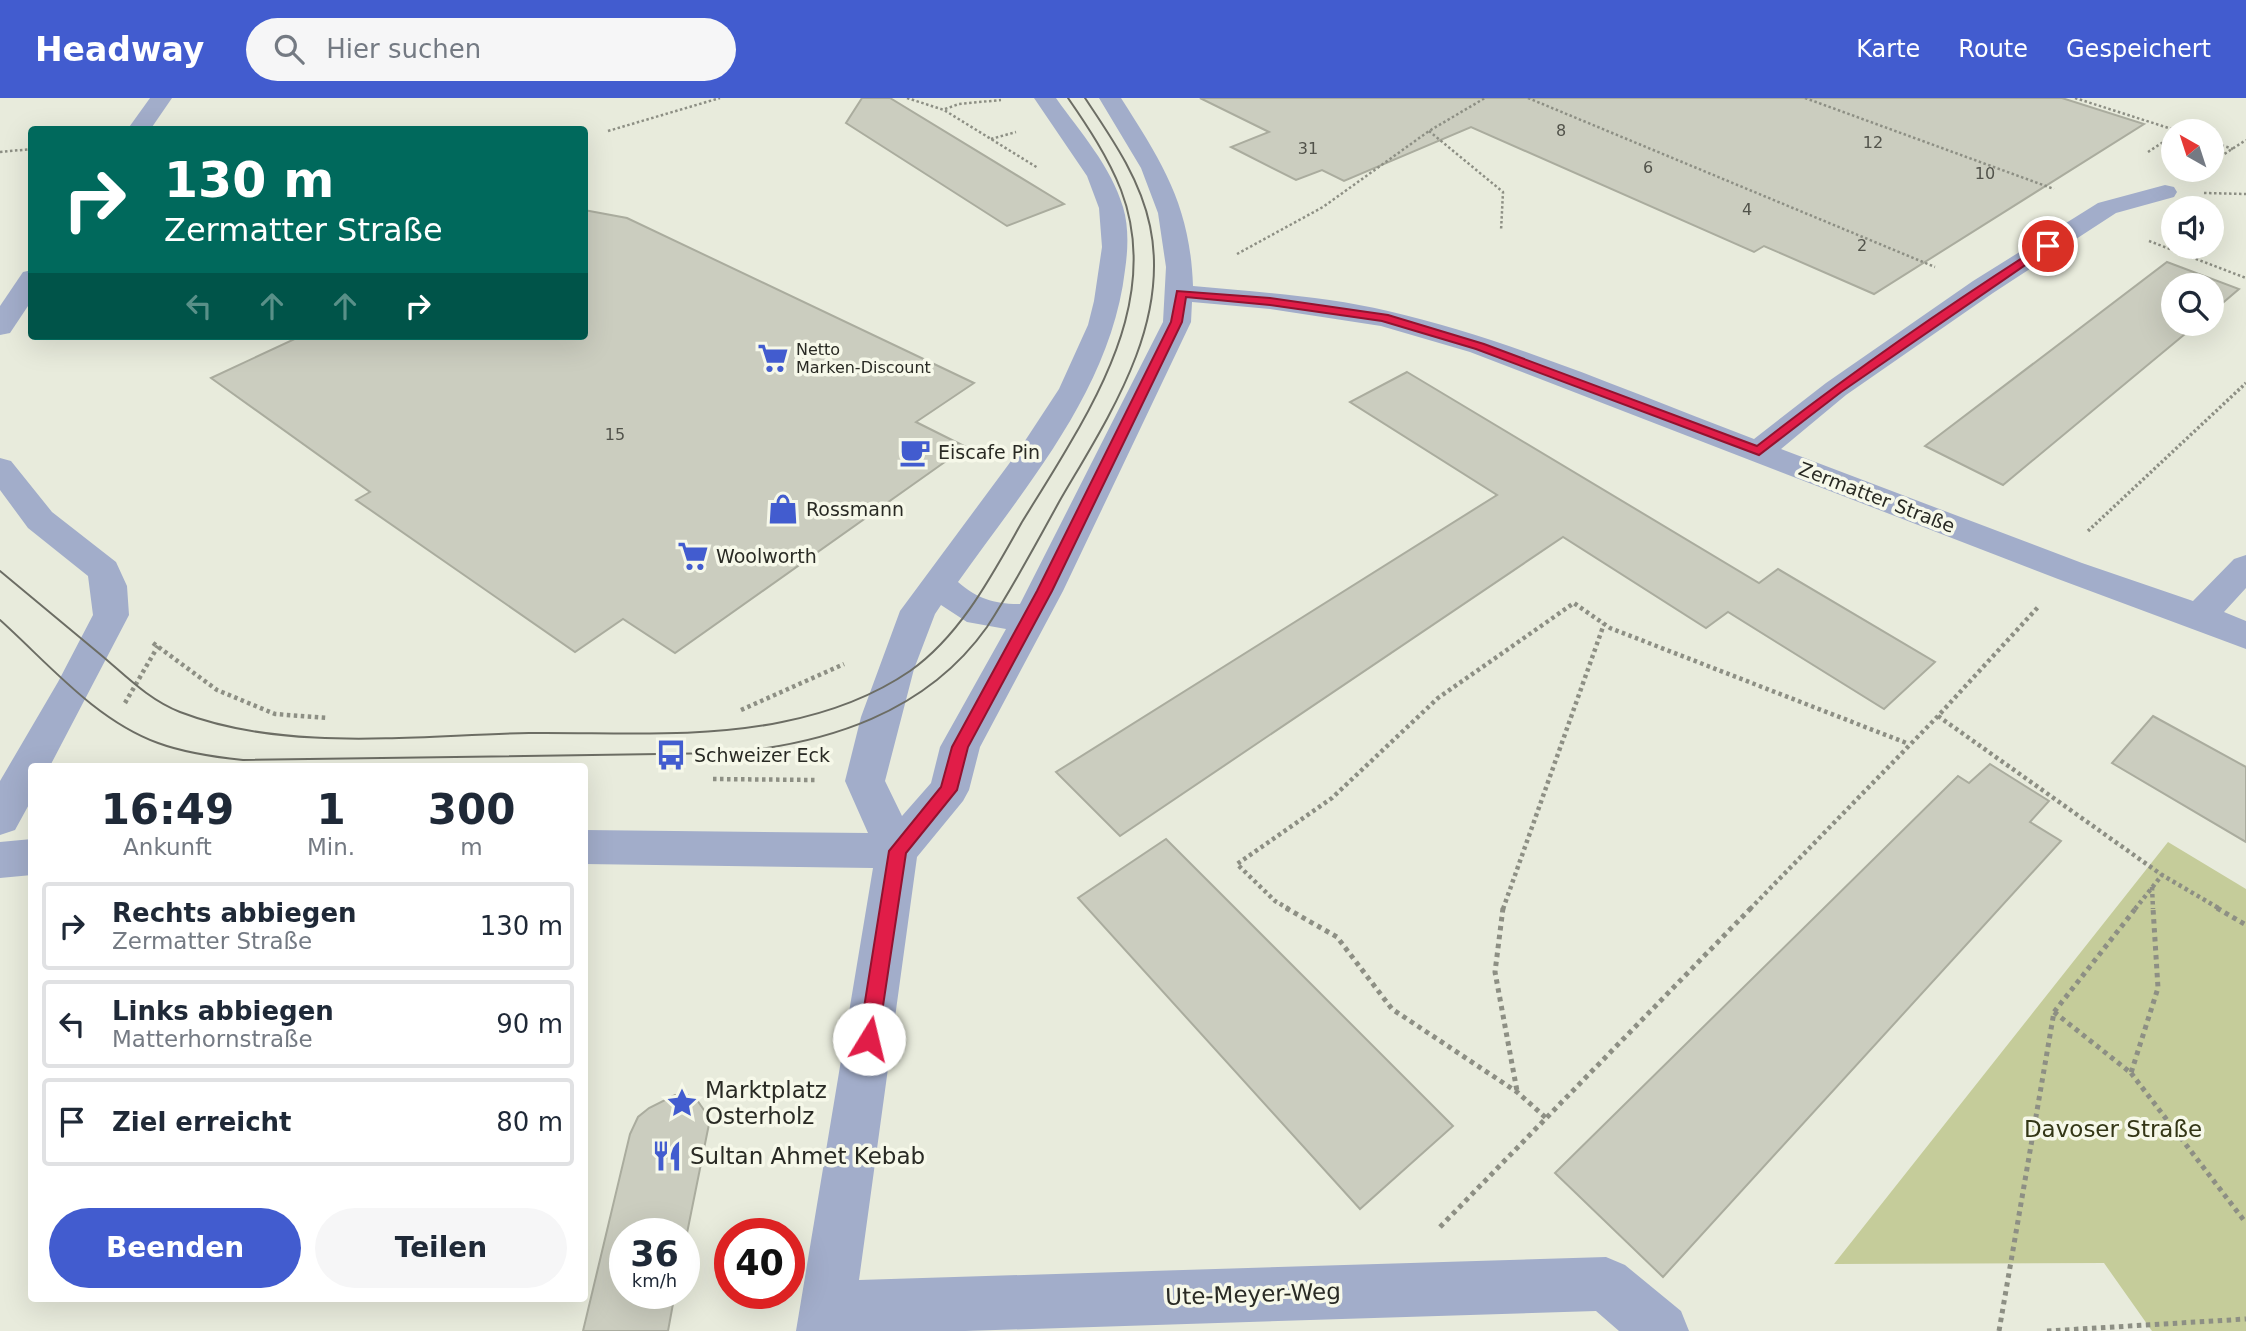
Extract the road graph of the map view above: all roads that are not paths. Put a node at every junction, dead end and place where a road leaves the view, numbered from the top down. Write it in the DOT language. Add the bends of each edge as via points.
graph roads {
  1 [pos="161,98"];
  2 [pos="1045,98"];
  3 [pos="1110,98"];
  4 [pos="141,126"];
  5 [pos="2165,192"];
  6 [pos="1180,283"];
  7 [pos="24,300"];
  8 [pos="0,327"];
  9 [pos="1759,452"];
  10 [pos="0,468"];
  11 [pos="2246,568"];
  12 [pos="938,584"];
  13 [pos="1031,616"];
  14 [pos="2199,616"];
  15 [pos="2246,636"];
  16 [pos="31,763"];
  17 [pos="28,769"];
  18 [pos="0,818"];
  19 [pos="588,847"];
  20 [pos="897,851"];
  21 [pos="28,857"];
  22 [pos="0,860"];
  23 [pos="826,1319"];
  24 [pos="1661,1331"];
  1 -- 4 [label="street"];
  2 -- 12 [label="street" via="1099,176 1111,208 1115,247 1108,300 1074,389"];
  3 -- 6 [label="street" via="1158,177 1178,239"];
  5 -- 9 [label="street" via="2107,208 1983,287 1836,389"];
  6 -- 9 [label="street, Zermatter Straße" via="1384,318 1480,346"];
  6 -- 13 [label="street" via="1177,322"];
  7 -- 8 [label="street"];
  9 -- 14 [label="street, Zermatter Straße"];
  10 -- 16 [label="street" via="40,520 104,570 109,586 111,615"];
  11 -- 14 [label="street"];
  12 -- 13 [label="street" via="968,609 993,617"];
  12 -- 20 [label="street" via="919,611 893,676 865,781"];
  13 -- 20 [label="street" via="960,747 949,790"];
  14 -- 15 [label="street, Zermatter Straße"];
  17 -- 18 [label="street"];
  19 -- 20 [label="street"];
  20 -- 23 [label="street"];
  21 -- 22 [label="street"];
  23 -- 24 [label="street, Ute-Meyer-Weg" via="1379,1290 1606,1284"];
}
